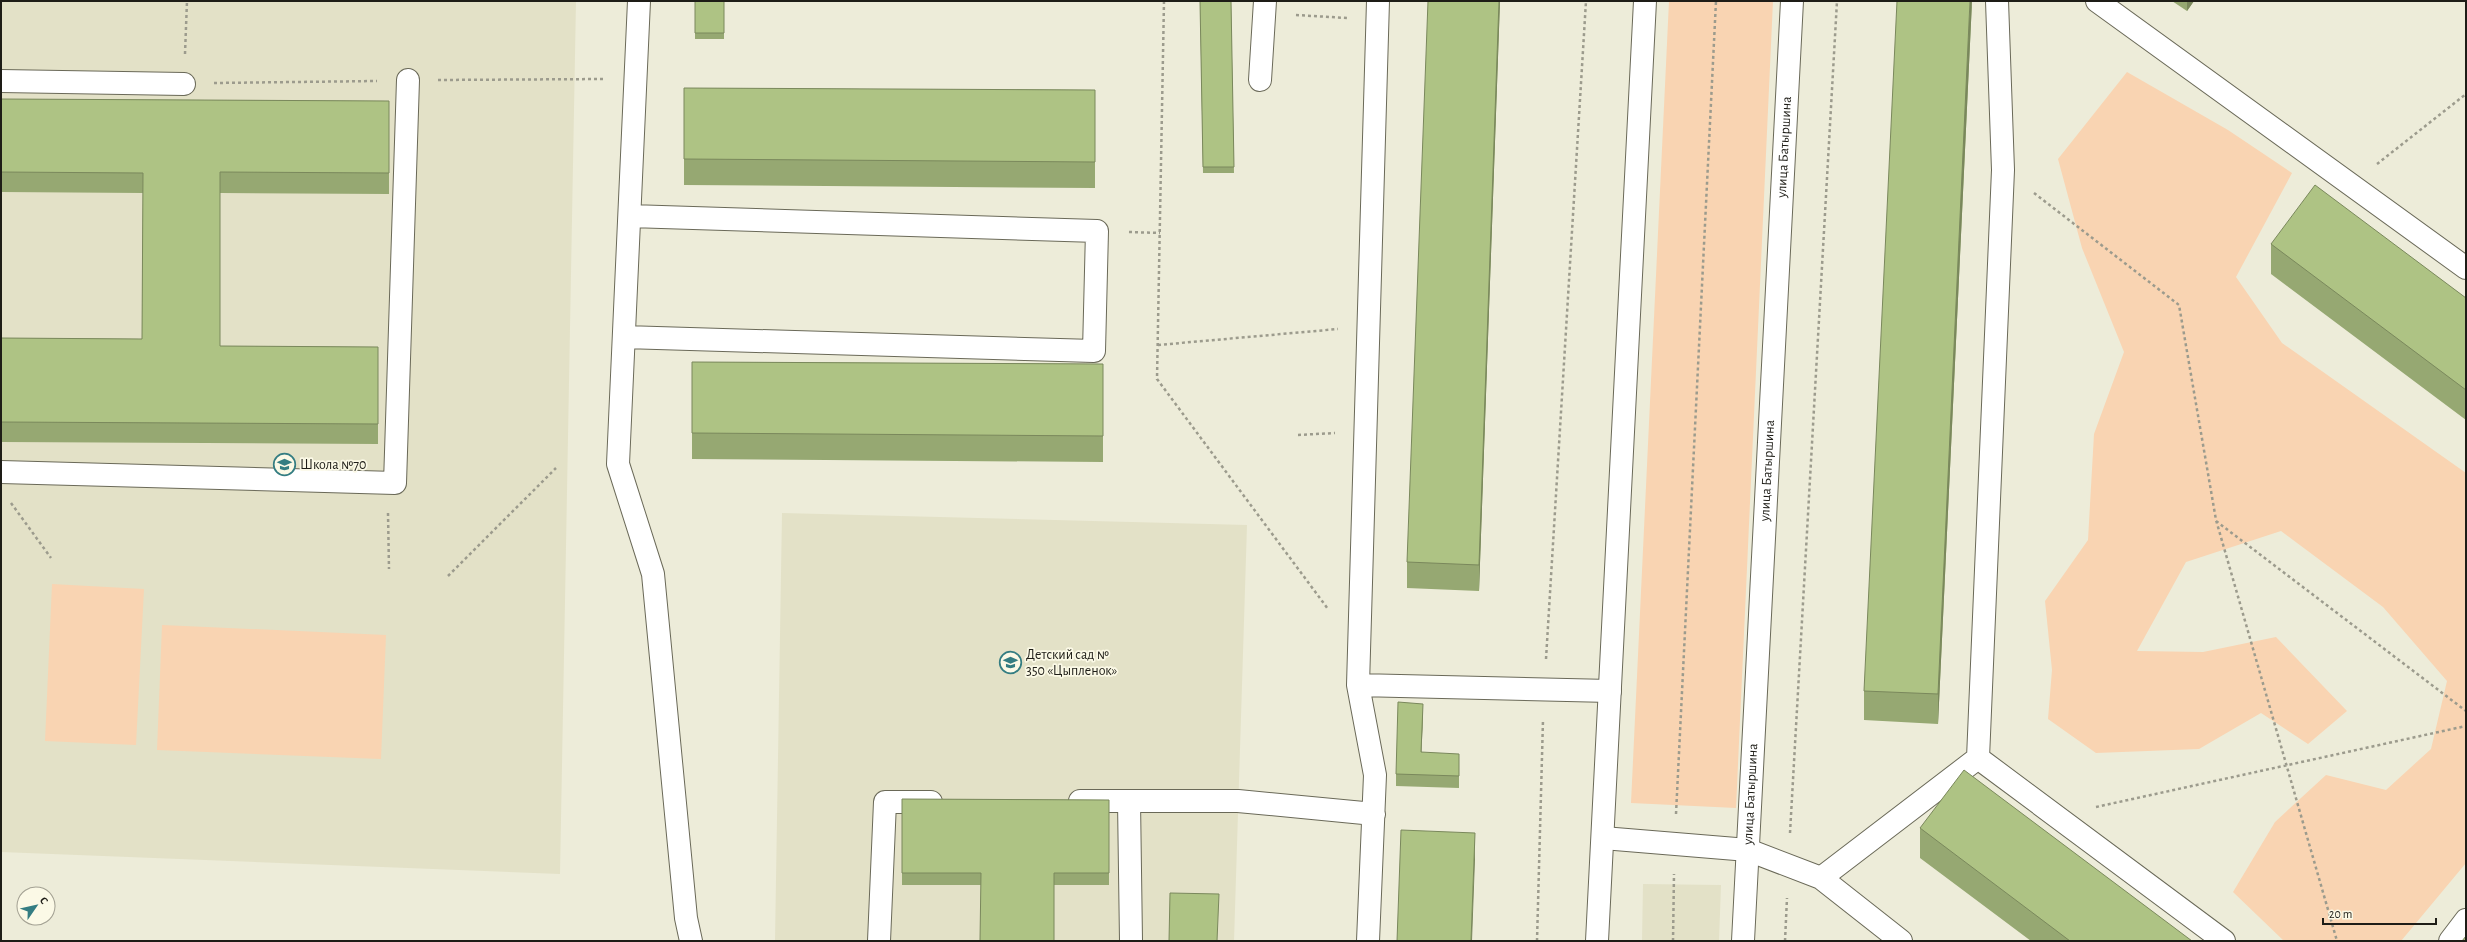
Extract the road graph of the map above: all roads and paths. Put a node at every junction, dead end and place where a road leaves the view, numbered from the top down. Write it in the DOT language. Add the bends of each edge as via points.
graph roads {
  1 [pos="187,1"];
  2 [pos="640,1"];
  3 [pos="1164,1"];
  4 [pos="1586,1"];
  5 [pos="1645,1"];
  6 [pos="1716,1"];
  7 [pos="1792,1"];
  8 [pos="1837,1"];
  9 [pos="1997,1"];
  10 [pos="2097,1"];
  11 [pos="1265,7"];
  12 [pos="1377,10"];
  13 [pos="408,80"];
  14 [pos="636,80"];
  15 [pos="1260,80"];
  16 [pos="1,81"];
  17 [pos="184,84"];
  18 [pos="2466,94"];
  19 [pos="2003,170"];
  20 [pos="2351,184"];
  21 [pos="630,216"];
  22 [pos="2466,268"];
  23 [pos="1368,326"];
  24 [pos="624,336"];
  25 [pos="1158,345"];
  26 [pos="1365,431"];
  27 [pos="1298,435"];
  28 [pos="556,468"];
  29 [pos="1,472"];
  30 [pos="388,483"];
  31 [pos="10,502"];
  32 [pos="2216,520"];
  33 [pos="51,558"];
  34 [pos="389,569"];
  35 [pos="448,576"];
  36 [pos="1331,613"];
  37 [pos="1358,685"];
  38 [pos="1544,689"];
  39 [pos="1610,691"];
  40 [pos="2466,711"];
  41 [pos="2466,726"];
  42 [pos="1978,758"];
  43 [pos="2286,766"];
  44 [pos="1129,801"];
  45 [pos="948,802"];
  46 [pos="1058,802"];
  47 [pos="1374,814"];
  48 [pos="2055,816"];
  49 [pos="1603,838"];
  50 [pos="1674,844"];
  51 [pos="1748,850"];
  52 [pos="1788,866"];
  53 [pos="1821,878"];
  54 [pos="2466,920"];
  55 [pos="691,941"];
  56 [pos="878,941"];
  57 [pos="1131,941"];
  58 [pos="1368,941"];
  59 [pos="1537,941"];
  60 [pos="1597,941"];
  61 [pos="1673,941"];
  62 [pos="1743,941"];
  63 [pos="1785,941"];
  64 [pos="1901,941"];
  65 [pos="2224,941"];
  66 [pos="2337,941"];
  67 [pos="2450,941"];
  1 -- 17 [label="path"];
  2 -- 14 [label="street"];
  3 -- 25 [label="path"];
  4 -- 38 [label="path"];
  5 -- 39 [label="street"];
  6 -- 50 [label="path"];
  7 -- 51 [label="street, улица Батыршина"];
  8 -- 52 [label="path"];
  9 -- 19 [label="street"];
  10 -- 20 [label="street"];
  11 -- 12 [label="path"];
  11 -- 15 [label="street"];
  12 -- 23 [label="street"];
  13 -- 14 [label="path" via="575,77"];
  13 -- 17 [label="path"];
  13 -- 30 [label="street" via="395,483"];
  14 -- 21 [label="street"];
  16 -- 17 [label="street"];
  18 -- 20 [label="path"];
  19 -- 32 [label="path" via="2179,305"];
  19 -- 42 [label="street"];
  20 -- 22 [label="street"];
  21 -- 24 [label="street"];
  21 -- 24 [label="street" via="1097,230 1094,351"];
  23 -- 25 [label="path"];
  23 -- 26 [label="street"];
  24 -- 55 [label="street" via="618,464 653,574 686,918"];
  25 -- 36 [label="path" via="1157,379"];
  26 -- 27 [label="path"];
  26 -- 37 [label="street"];
  28 -- 35 [label="path"];
  29 -- 30 [label="street"];
  30 -- 34 [label="path"];
  31 -- 33 [label="path"];
  32 -- 40 [label="path"];
  32 -- 43 [label="path"];
  37 -- 38 [label="street"];
  37 -- 47 [label="street" via="1375,776"];
  38 -- 39 [label="street"];
  38 -- 59 [label="path"];
  39 -- 49 [label="street"];
  41 -- 43 [label="path"];
  42 -- 48 [label="street"];
  42 -- 53 [label="street"];
  43 -- 48 [label="path"];
  43 -- 66 [label="path"];
  44 -- 46 [label="street"];
  44 -- 47 [label="street" via="1238,801"];
  44 -- 57 [label="street"];
  45 -- 56 [label="street" via="885,802"];
  47 -- 58 [label="street"];
  48 -- 65 [label="street"];
  49 -- 50 [label="street"];
  49 -- 60 [label="street"];
  50 -- 51 [label="street"];
  50 -- 61 [label="path"];
  51 -- 52 [label="street"];
  51 -- 62 [label="street, улица Батыршина"];
  52 -- 53 [label="street"];
  52 -- 63 [label="path"];
  53 -- 64 [label="street"];
  54 -- 67 [label="street"];
}
